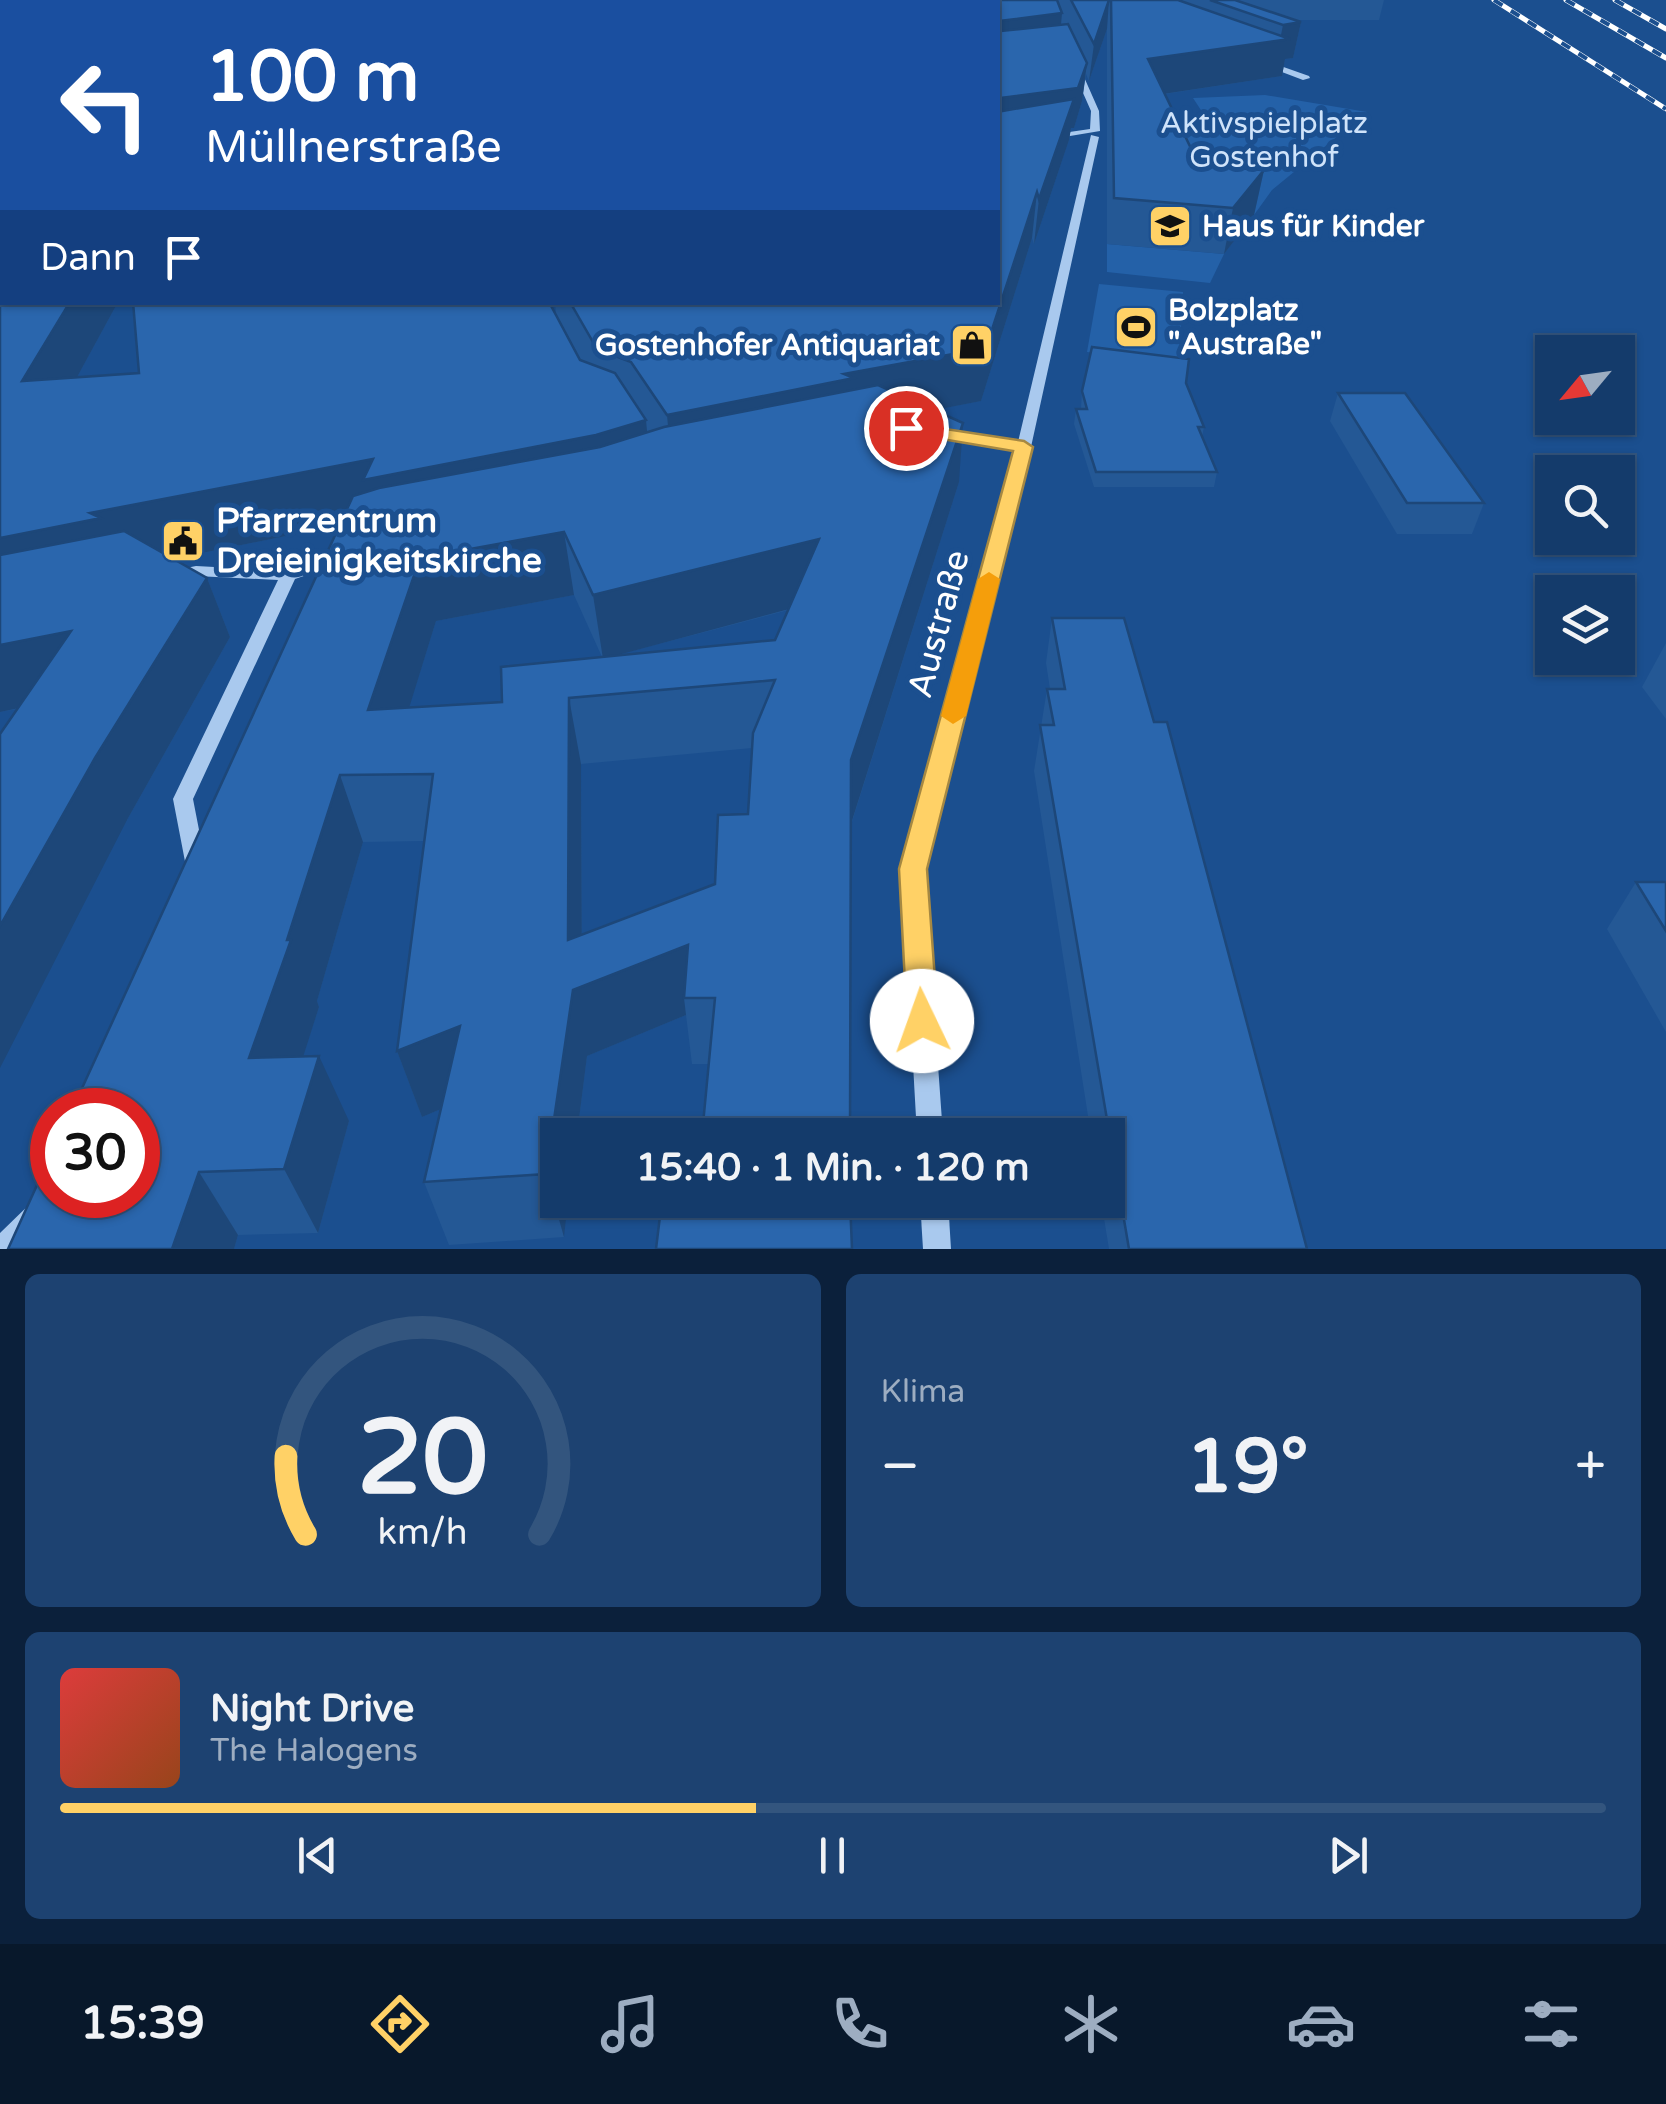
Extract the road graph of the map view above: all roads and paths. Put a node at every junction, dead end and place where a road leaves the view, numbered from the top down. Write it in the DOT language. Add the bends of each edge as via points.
graph roads {
  1 [pos="1069,54"];
  2 [pos="1254,58"];
  3 [pos="1306,78"];
  4 [pos="1095,134"];
  5 [pos="1036,139"];
  6 [pos="926,432"];
  7 [pos="1024,447"];
  8 [pos="356,553"];
  9 [pos="288,576"];
  10 [pos="156,579"];
  11 [pos="189,898"];
  12 [pos="929,1118"];
  13 [pos="34,1218"];
  14 [pos="935,1218"];
  15 [pos="4,1249"];
  16 [pos="936,1249"];
  1 -- 4 [label="street, Austraße" via="1096,111"];
  2 -- 3 [label="street"];
  4 -- 5 [label="street"];
  4 -- 7 [label="street, Austraße"];
  6 -- 7 [label="street"];
  7 -- 12 [label="street, Austraße" via="913,869"];
  8 -- 9 [label="street"];
  9 -- 10 [label="street" via="196,571"];
  9 -- 11 [label="street" via="183,799 197,880"];
  13 -- 15 [label="street"];
  14 -- 16 [label="street"];
}
